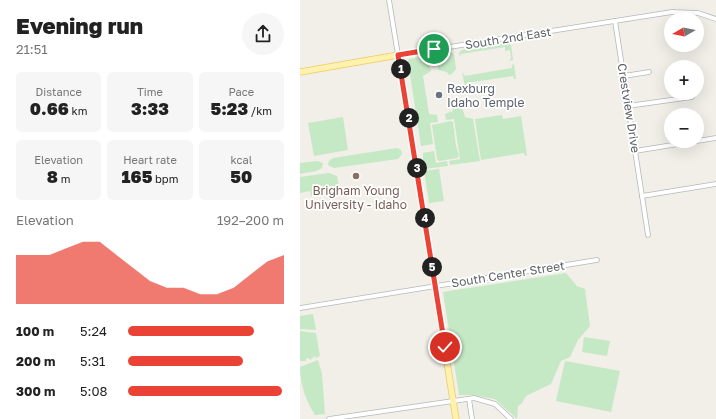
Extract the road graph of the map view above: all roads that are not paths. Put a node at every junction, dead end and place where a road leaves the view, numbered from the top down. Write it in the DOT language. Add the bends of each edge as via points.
graph roads {
  1 [pos="389,0"];
  2 [pos="716,19"];
  3 [pos="615,21"];
  4 [pos="398,55"];
  5 [pos="300,72"];
  6 [pos="650,72"];
  7 [pos="624,76"];
  8 [pos="671,100"];
  9 [pos="628,106"];
  10 [pos="716,138"];
  11 [pos="635,151"];
  12 [pos="716,184"];
  13 [pos="642,196"];
  14 [pos="648,235"];
  15 [pos="597,260"];
  16 [pos="435,287"];
  17 [pos="300,308"];
  18 [pos="469,399"];
  19 [pos="454,401"];
  20 [pos="329,419"];
  21 [pos="456,419"];
  22 [pos="472,419"];
  23 [pos="511,419"];
  1 -- 4 [label="street"];
  2 -- 3 [label="street, South 2nd East" via="698,13 672,12"];
  3 -- 4 [label="street, South 2nd East"];
  3 -- 7 [label="street, Crestview Drive"];
  4 -- 5 [label="main road, South 2nd East"];
  4 -- 16 [label="main road"];
  6 -- 7 [label="street"];
  7 -- 9 [label="street, Crestview Drive"];
  8 -- 9 [label="street"];
  9 -- 11 [label="street, Crestview Drive"];
  10 -- 11 [label="street"];
  11 -- 13 [label="street, Crestview Drive"];
  12 -- 13 [label="street"];
  13 -- 14 [label="street, Crestview Drive"];
  15 -- 16 [label="street, South Center Street"];
  16 -- 17 [label="street, South Center Street"];
  16 -- 19 [label="main road"];
  18 -- 19 [label="street"];
  18 -- 22 [label="street"];
  18 -- 23 [label="street" via="480,399 495,404"];
  19 -- 20 [label="street"];
  19 -- 21 [label="main road"];
}
